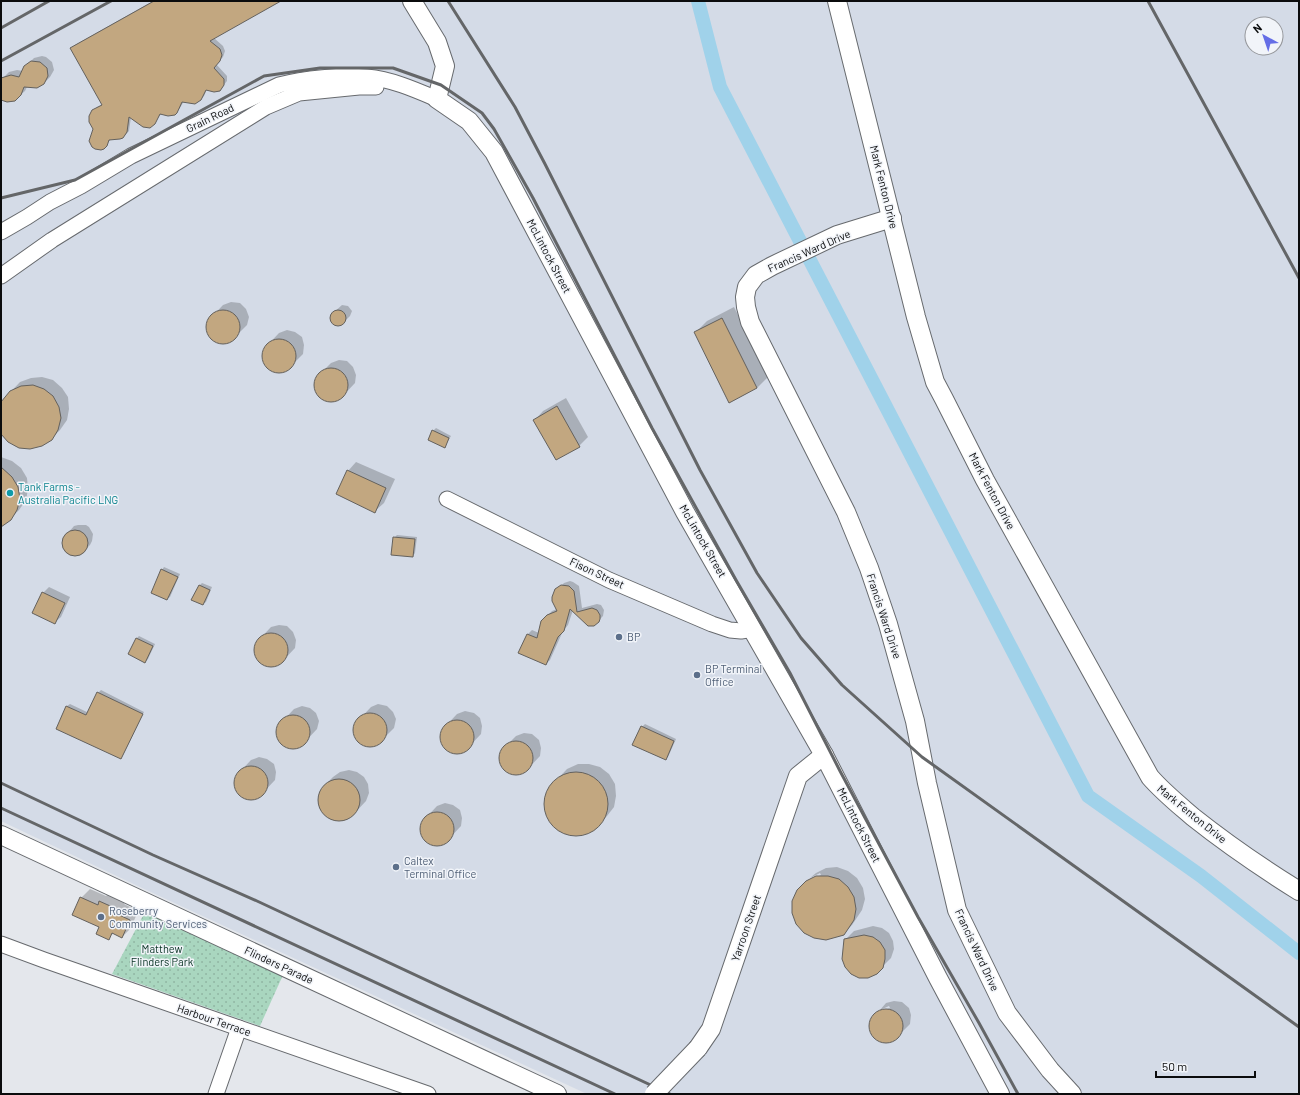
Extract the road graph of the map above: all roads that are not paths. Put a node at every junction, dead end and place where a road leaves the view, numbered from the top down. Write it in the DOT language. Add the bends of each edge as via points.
graph roads {
  1 [pos="412,1"];
  2 [pos="837,1"];
  3 [pos="411,88"];
  4 [pos="437,99"];
  5 [pos="892,218"];
  6 [pos="1,232"];
  7 [pos="1,276"];
  8 [pos="447,499"];
  9 [pos="753,629"];
  10 [pos="824,755"];
  11 [pos="1,835"];
  12 [pos="1299,891"];
  13 [pos="1,944"];
  14 [pos="239,1028"];
  15 [pos="216,1094"];
  16 [pos="428,1094"];
  17 [pos="557,1094"];
  18 [pos="654,1094"];
  19 [pos="1000,1094"];
  20 [pos="1072,1094"];
  1 -- 4 [label="street" via="437,42 445,66"];
  2 -- 5 [label="street, Mark Fenton Drive"];
  3 -- 4 [label="street, Grain Road"];
  3 -- 6 [label="street, Grain Road" via="368,77 298,80 279,85 131,156"];
  3 -- 7 [label="street" via="359,87 299,93 266,107 52,240"];
  4 -- 9 [label="street, McLintock Street" via="469,121 494,152 685,512"];
  5 -- 12 [label="street, Mark Fenton Drive" via="935,382 1142,766 1160,789 1200,822 1251,861"];
  5 -- 20 [label="street, Francis Ward Drive" via="837,236 772,266 756,276 747,287 746,307 750,322 846,512 869,568 888,624 915,721 957,910 1007,1013 1050,1070"];
  8 -- 9 [label="street, Fison Street" via="609,580 712,624 730,630"];
  9 -- 10 [label="street, McLintock Street"];
  10 -- 18 [label="street, Yarroon Street, bridge" via="798,776 711,1029 698,1048"];
  10 -- 19 [label="street, McLintock Street"];
  11 -- 17 [label="street, Flinders Parade"];
  13 -- 14 [label="street, Harbour Terrace"];
  14 -- 15 [label="street"];
  14 -- 16 [label="street, Harbour Terrace"];
}
